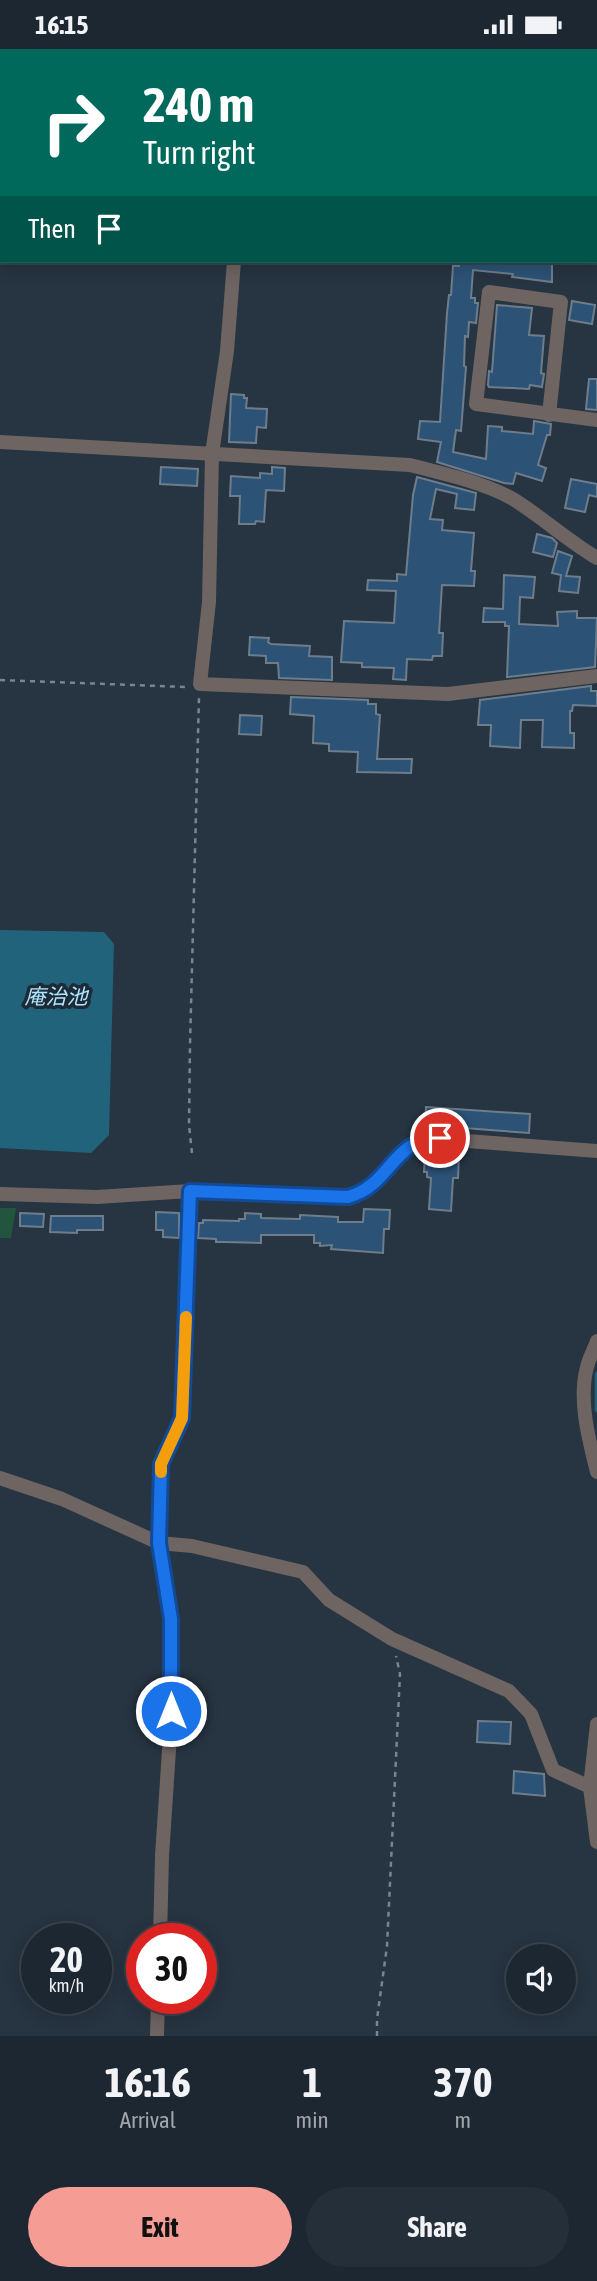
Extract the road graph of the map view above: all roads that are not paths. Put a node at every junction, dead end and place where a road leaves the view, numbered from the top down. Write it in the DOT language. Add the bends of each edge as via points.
graph roads {
  1 [pos="234,263"];
  2 [pos="549,415"];
  3 [pos="597,420"];
  4 [pos="0,442"];
  5 [pos="212,454"];
  6 [pos="597,558"];
  7 [pos="597,676"];
  8 [pos="597,1151"];
  9 [pos="190,1191"];
  10 [pos="0,1194"];
  11 [pos="597,1341"];
  12 [pos="597,1472"];
  13 [pos="0,1478"];
  14 [pos="159,1543"];
  15 [pos="597,1724"];
  16 [pos="590,1787"];
  17 [pos="597,1842"];
  18 [pos="160,1923"];
  19 [pos="158,2014"];
  20 [pos="157,2036"];
  1 -- 5 [label="street" via="228,351"];
  2 -- 2 [label="street" via="476,404 489,292 561,302"];
  2 -- 3 [label="street"];
  4 -- 5 [label="street"];
  5 -- 6 [label="street" via="410,465 457,477 512,498"];
  5 -- 7 [label="street" via="209,603 200,684 448,694"];
  8 -- 9 [label="street" via="428,1138 405,1149 375,1184 348,1197"];
  9 -- 10 [label="street" via="97,1197"];
  9 -- 14 [label="street" via="182,1418 161,1464"];
  11 -- 12 [label="street" via="586,1369 585,1424"];
  13 -- 14 [label="street" via="62,1499"];
  14 -- 16 [label="street" via="192,1546 303,1572 329,1600 392,1639 509,1691 531,1714 553,1770"];
  14 -- 18 [label="street" via="171,1619"];
  15 -- 16 [label="street"];
  16 -- 17 [label="street"];
  19 -- 20 [label="street"];
}
